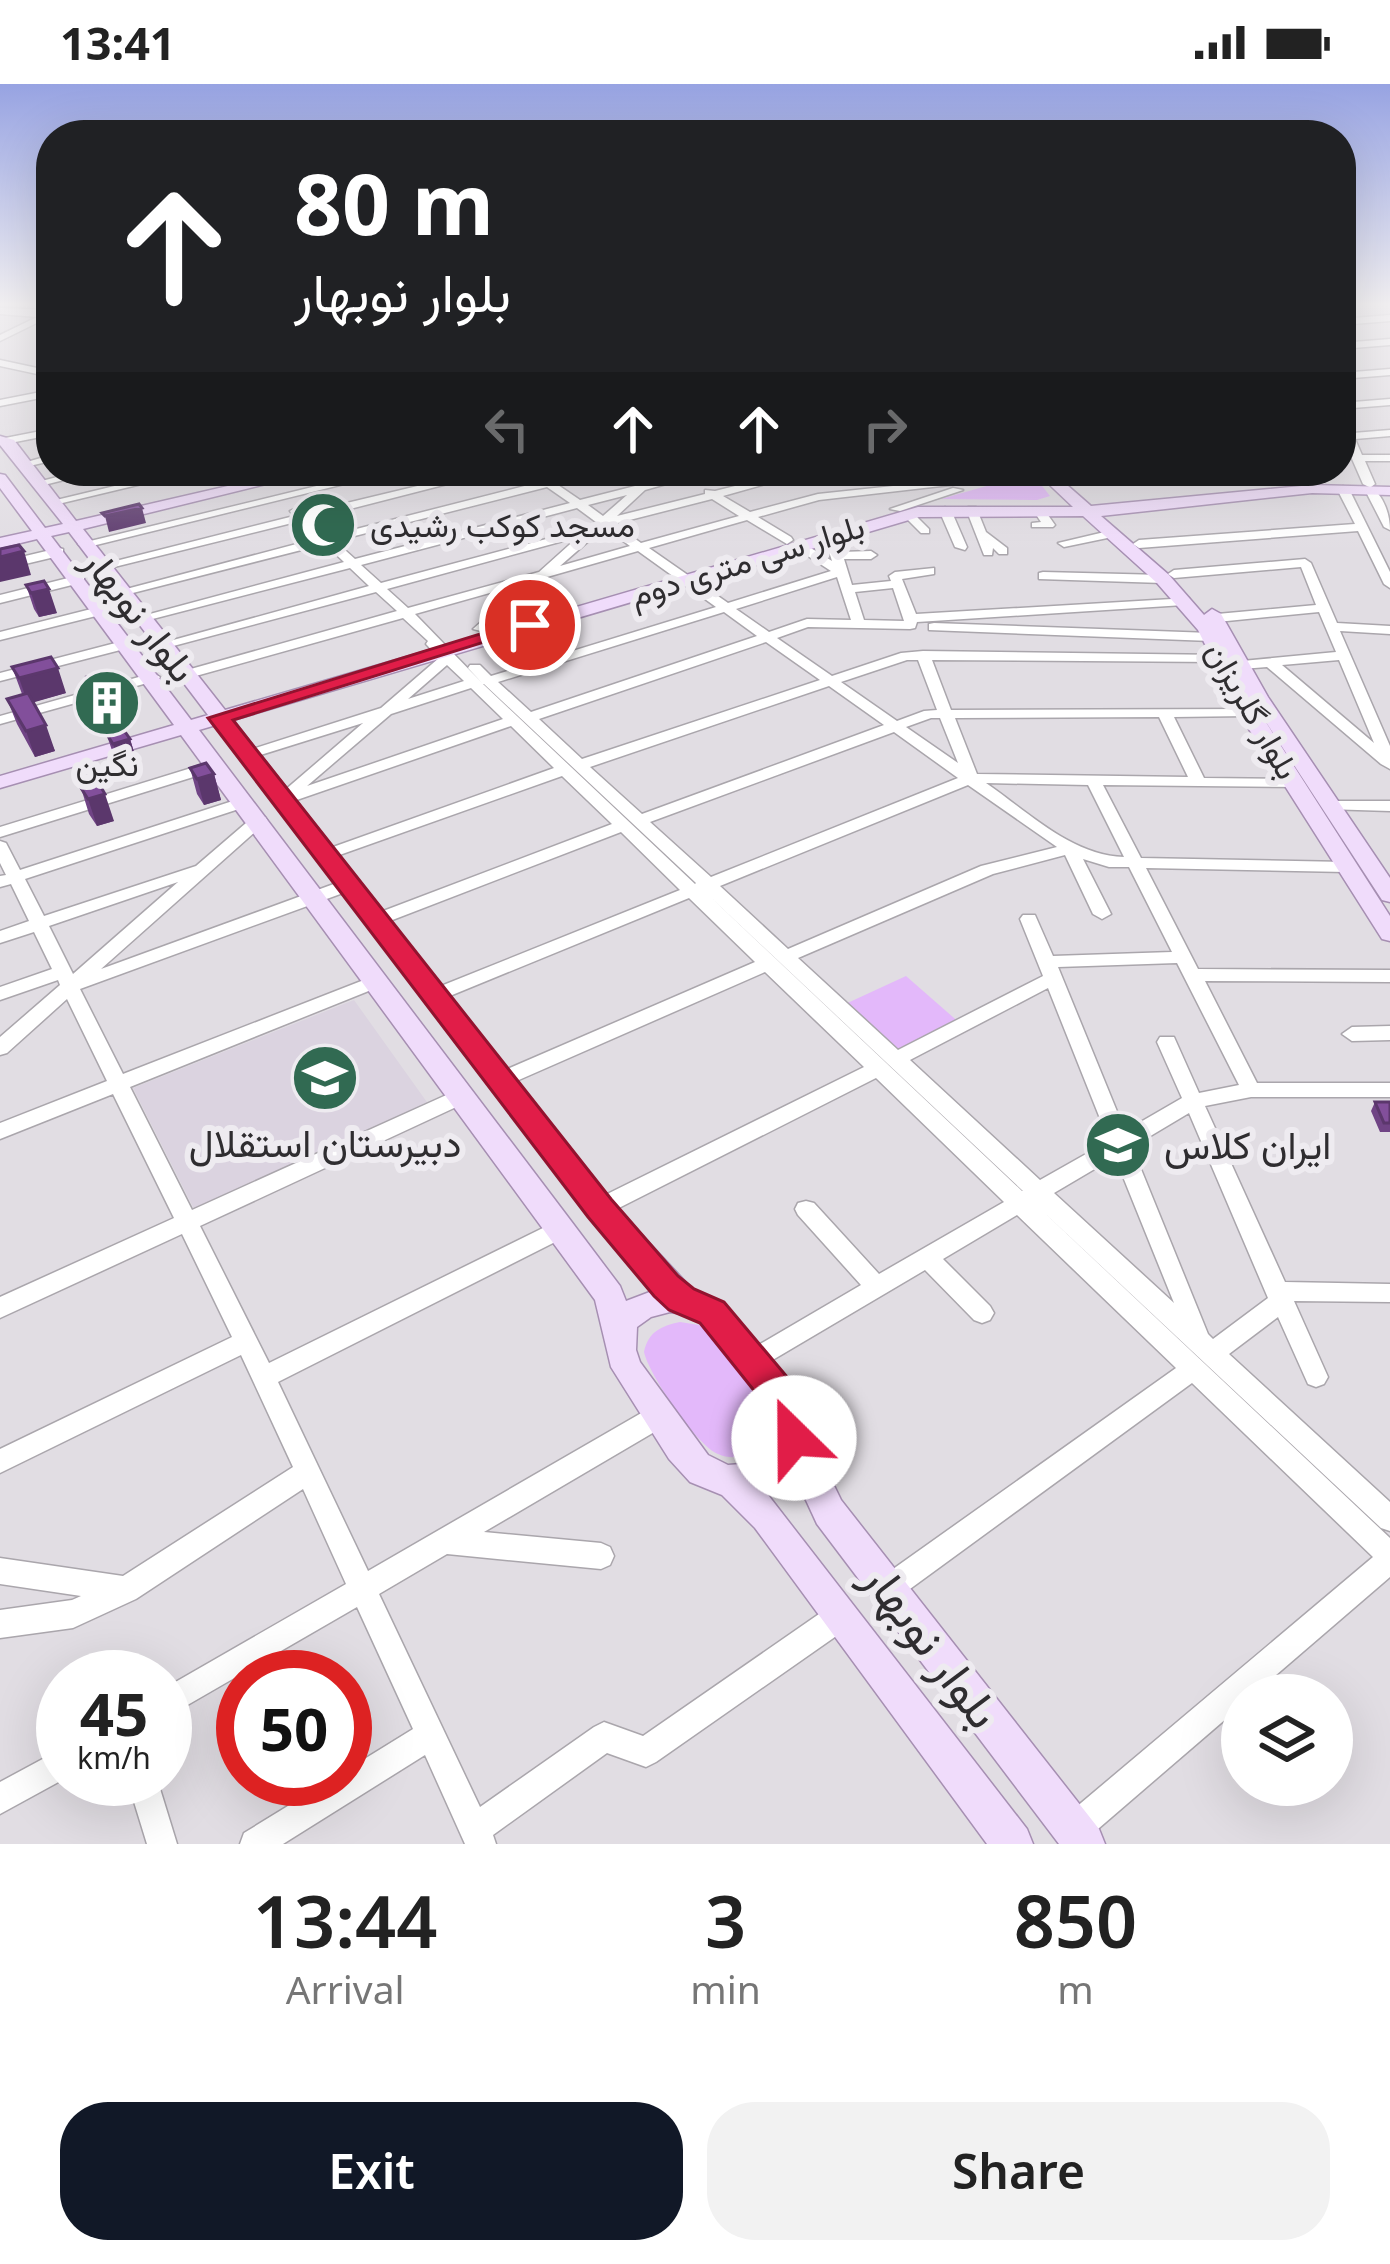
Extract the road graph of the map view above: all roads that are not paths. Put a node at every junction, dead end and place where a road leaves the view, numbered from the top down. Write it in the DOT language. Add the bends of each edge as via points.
graph roads {
  1 [pos="36,397"];
  2 [pos="1390,402"];
  3 [pos="0,403"];
  4 [pos="1356,405"];
  5 [pos="1390,433"];
  6 [pos="36,434"];
  7 [pos="1356,435"];
  8 [pos="1,441"];
  9 [pos="1356,454"];
  10 [pos="1358,458"];
  11 [pos="1390,458"];
  12 [pos="36,461"];
  13 [pos="25,464"];
  14 [pos="36,478"];
  15 [pos="2,483"];
  16 [pos="42,486"];
  17 [pos="125,486"];
  18 [pos="208,486"];
  19 [pos="224,486"];
  20 [pos="273,486"];
  21 [pos="328,486"];
  22 [pos="432,486"];
  23 [pos="537,486"];
  24 [pos="553,486"];
  25 [pos="698,486"];
  26 [pos="751,486"];
  27 [pos="934,486"];
  28 [pos="975,486"];
  29 [pos="1064,486"];
  30 [pos="1073,486"];
  31 [pos="1315,486"];
  32 [pos="1343,486"];
  33 [pos="643,487"];
  34 [pos="1377,488"];
  35 [pos="714,496"];
  36 [pos="942,496"];
  37 [pos="281,497"];
  38 [pos="54,502"];
  39 [pos="577,504"];
  40 [pos="972,509"];
  41 [pos="1099,510"];
  42 [pos="902,512"];
  43 [pos="1042,515"];
  44 [pos="749,516"];
  45 [pos="303,518"];
  46 [pos="69,523"];
  47 [pos="600,526"];
  48 [pos="1065,526"];
  49 [pos="1362,526"];
  50 [pos="1390,527"];
  51 [pos="41,529"];
  52 [pos="925,531"];
  53 [pos="0,534"];
  54 [pos="830,536"];
  55 [pos="327,540"];
  56 [pos="0,543"];
  57 [pos="792,543"];
  58 [pos="1064,543"];
  59 [pos="84,544"];
  60 [pos="1139,544"];
  61 [pos="962,547"];
  62 [pos="638,548"];
  63 [pos="996,551"];
  64 [pos="59,552"];
  65 [pos="871,555"];
  66 [pos="836,556"];
  67 [pos="352,563"];
  68 [pos="0,566"];
  69 [pos="102,566"];
  70 [pos="930,571"];
  71 [pos="841,572"];
  72 [pos="543,574"];
  73 [pos="679,576"];
  74 [pos="1043,576"];
  75 [pos="1168,577"];
  76 [pos="80,579"];
  77 [pos="898,584"];
  78 [pos="1390,584"];
  79 [pos="378,587"];
  80 [pos="848,589"];
  81 [pos="121,592"];
  82 [pos="0,599"];
  83 [pos="1184,601"];
  84 [pos="807,606"];
  85 [pos="724,608"];
  86 [pos="1325,608"];
  87 [pos="103,610"];
  88 [pos="406,613"];
  89 [pos="141,618"];
  90 [pos="910,621"];
  91 [pos="858,622"];
  92 [pos="807,623"];
  93 [pos="1335,627"];
  94 [pos="1214,628"];
  95 [pos="480,629"];
  96 [pos="1390,631"];
  97 [pos="0,636"];
  98 [pos="768,637"];
  99 [pos="128,644"];
  100 [pos="162,645"];
  101 [pos="442,648"];
  102 [pos="923,655"];
  103 [pos="1345,655"];
  104 [pos="1218,658"];
  105 [pos="1270,663"];
  106 [pos="1242,664"];
  107 [pos="185,675"];
  108 [pos="0,677"];
  109 [pos="153,677"];
  110 [pos="828,679"];
  111 [pos="480,682"];
  112 [pos="385,712"];
  113 [pos="946,712"];
  114 [pos="1164,712"];
  115 [pos="1248,712"];
  116 [pos="215,713"];
  117 [pos="0,720"];
  118 [pos="521,720"];
  119 [pos="186,722"];
  120 [pos="897,727"];
  121 [pos="248,755"];
  122 [pos="218,764"];
  123 [pos="1390,764"];
  124 [pos="572,767"];
  125 [pos="0,770"];
  126 [pos="971,778"];
  127 [pos="1093,780"];
  128 [pos="0,782"];
  129 [pos="1198,782"];
  130 [pos="1294,784"];
  131 [pos="282,800"];
  132 [pos="1331,806"];
  133 [pos="1390,806"];
  134 [pos="252,811"];
  135 [pos="632,823"];
  136 [pos="0,832"];
  137 [pos="0,846"];
  138 [pos="1070,849"];
  139 [pos="325,855"];
  140 [pos="1136,863"];
  141 [pos="1346,867"];
  142 [pos="205,868"];
  143 [pos="8,879"];
  144 [pos="710,884"];
  145 [pos="348,885"];
  146 [pos="691,892"];
  147 [pos="1390,896"];
  148 [pos="313,897"];
  149 [pos="1102,914"];
  150 [pos="376,920"];
  151 [pos="1029,920"];
  152 [pos="38,924"];
  153 [pos="1390,934"];
  154 [pos="0,937"];
  155 [pos="787,956"];
  156 [pos="765,965"];
  157 [pos="1188,966"];
  158 [pos="1048,970"];
  159 [pos="1390,976"];
  160 [pos="66,979"];
  161 [pos="375,982"];
  162 [pos="0,994"];
  163 [pos="433,996"];
  164 [pos="1390,1033"];
  165 [pos="1352,1034"];
  166 [pos="1167,1042"];
  167 [pos="0,1048"];
  168 [pos="887,1064"];
  169 [pos="499,1082"];
  170 [pos="118,1084"];
  171 [pos="1251,1090"];
  172 [pos="1390,1090"];
  173 [pos="460,1097"];
  174 [pos="1193,1101"];
  175 [pos="0,1131"];
  176 [pos="1118,1144"];
  177 [pos="1039,1189"];
  178 [pos="1016,1202"];
  179 [pos="599,1208"];
  180 [pos="806,1209"];
  181 [pos="187,1222"];
  182 [pos="561,1229"];
  183 [pos="926,1256"];
  184 [pos="875,1285"];
  185 [pos="1390,1293"];
  186 [pos="1279,1296"];
  187 [pos="682,1299"];
  188 [pos="0,1308"];
  189 [pos="982,1312"];
  190 [pos="621,1333"];
  191 [pos="246,1342"];
  192 [pos="1202,1353"];
  193 [pos="752,1360"];
  194 [pos="264,1377"];
  195 [pos="1316,1377"];
  196 [pos="658,1416"];
  197 [pos="794,1438"];
  198 [pos="0,1461"];
  199 [pos="307,1472"];
  200 [pos="732,1482"];
  201 [pos="1390,1519"];
  202 [pos="444,1541"];
  203 [pos="601,1556"];
  204 [pos="1390,1558"];
  205 [pos="2,1570"];
  206 [pos="889,1588"];
  207 [pos="126,1590"];
  208 [pos="360,1591"];
  209 [pos="842,1615"];
  210 [pos="0,1624"];
  211 [pos="192,1688"];
  212 [pos="428,1736"];
  213 [pos="36,1778"];
  214 [pos="0,1799"];
  215 [pos="150,1806"];
  216 [pos="477,1837"];
  217 [pos="1079,1837"];
  218 [pos="162,1844"];
  219 [pos="256,1844"];
  220 [pos="1012,1844"];
  1 -- 3 [label="street"];
  2 -- 4 [label="street"];
  5 -- 7 [label="street"];
  6 -- 8 [label="street"];
  8 -- 13 [label="main road, بلوار نوبهار"];
  9 -- 10 [label="street"];
  10 -- 11 [label="street"];
  10 -- 34 [label="street"];
  12 -- 13 [label="street"];
  13 -- 14 [label="main road, بلوار نوبهار"];
  15 -- 51 [label="main road, بلوار نوبهار"];
  16 -- 38 [label="main road, بلوار نوبهار"];
  17 -- 38 [label="street"];
  18 -- 46 [label="main road"];
  19 -- 46 [label="main road"];
  20 -- 37 [label="street"];
  21 -- 37 [label="street"];
  22 -- 45 [label="street"];
  23 -- 55 [label="street"];
  24 -- 39 [label="street"];
  25 -- 35 [label="street"];
  26 -- 35 [label="street"];
  27 -- 36 [label="street"];
  28 -- 36 [label="street"];
  29 -- 41 [label="main road"];
  30 -- 41 [label="main road"];
  31 -- 41 [label="main road, بلوار سی متری دوم"];
  32 -- 49 [label="street"];
  33 -- 39 [label="street"];
  33 -- 47 [label="street"];
  34 -- 50 [label="street"];
  35 -- 44 [label="street"];
  35 -- 47 [label="street"];
  36 -- 40 [label="main road, بلوار سی متری دوم"];
  36 -- 42 [label="main road, بلوار سی متری دوم"];
  36 -- 44 [label="street" via="818,497"];
  36 -- 61 [label="street"];
  37 -- 45 [label="street"];
  37 -- 59 [label="street"];
  38 -- 46 [label="main road, بلوار نوبهار"];
  39 -- 47 [label="street"];
  39 -- 67 [label="street"];
  40 -- 43 [label="main road, بلوار سی متری دوم"];
  40 -- 63 [label="street"];
  41 -- 43 [label="main road, بلوار سی متری دوم"];
  41 -- 43 [label="main road" via="1060,499"];
  41 -- 58 [label="street"];
  41 -- 60 [label="main road, بلوار گلریزان"];
  41 -- 75 [label="main road, بلوار گلریزان"];
  42 -- 43 [label="main road, بلوار سی متری دوم" via="929,503"];
  42 -- 52 [label="street"];
  42 -- 54 [label="main road, بلوار سی متری دوم"];
  42 -- 57 [label="main road, بلوار سی متری دوم"];
  43 -- 48 [label="street"];
  44 -- 57 [label="street"];
  44 -- 62 [label="street"];
  45 -- 55 [label="street"];
  45 -- 69 [label="street"];
  46 -- 51 [label="main road"];
  46 -- 59 [label="main road, بلوار نوبهار"];
  47 -- 62 [label="street"];
  47 -- 72 [label="street"];
  47 -- 79 [label="street"];
  49 -- 60 [label="street"];
  49 -- 78 [label="street"];
  51 -- 53 [label="main road"];
  51 -- 56 [label="main road"];
  51 -- 64 [label="main road, بلوار نوبهار"];
  54 -- 57 [label="main road, بلوار سی متری دوم"];
  54 -- 66 [label="street"];
  55 -- 67 [label="street"];
  55 -- 81 [label="street"];
  57 -- 71 [label="street"];
  57 -- 73 [label="main road, بلوار سی متری دوم"];
  59 -- 69 [label="main road, بلوار نوبهار"];
  60 -- 75 [label="main road, بلوار گلریزان"];
  62 -- 72 [label="street"];
  62 -- 73 [label="street"];
  64 -- 68 [label="street"];
  64 -- 76 [label="main road, بلوار نوبهار"];
  65 -- 66 [label="street"];
  66 -- 71 [label="street"];
  67 -- 79 [label="street"];
  67 -- 89 [label="street"];
  69 -- 81 [label="main road, بلوار نوبهار"];
  70 -- 77 [label="street" via="895,576"];
  71 -- 80 [label="street"];
  71 -- 85 [label="street"];
  72 -- 88 [label="street"];
  72 -- 95 [label="street"];
  73 -- 85 [label="street"];
  73 -- 95 [label="main road, بلوار سی متری دوم"];
  73 -- 101 [label="main road, بلوار سی متری دوم"];
  74 -- 75 [label="street"];
  75 -- 83 [label="main road, بلوار گلریزان"];
  75 -- 86 [label="street" via="1305,563"];
  75 -- 94 [label="main road, بلوار گلریزان"];
  76 -- 82 [label="street"];
  76 -- 87 [label="main road, بلوار نوبهار"];
  77 -- 80 [label="street"];
  77 -- 90 [label="street"];
  79 -- 88 [label="street"];
  79 -- 100 [label="street"];
  80 -- 91 [label="street"];
  81 -- 89 [label="main road, بلوار نوبهار"];
  83 -- 90 [label="street"];
  83 -- 94 [label="main road, بلوار گلریزان"];
  84 -- 92 [label="street"];
  85 -- 98 [label="street"];
  85 -- 111 [label="street"];
  86 -- 93 [label="street"];
  86 -- 94 [label="street"];
  87 -- 97 [label="street"];
  87 -- 99 [label="main road, بلوار نوبهار"];
  88 -- 101 [label="street"];
  88 -- 107 [label="street"];
  89 -- 100 [label="main road, بلوار نوبهار"];
  90 -- 91 [label="street"];
  90 -- 94 [label="street"];
  91 -- 92 [label="street"];
  92 -- 98 [label="street"];
  93 -- 96 [label="street"];
  93 -- 103 [label="street"];
  94 -- 104 [label="main road, بلوار گلریزان"];
  94 -- 106 [label="main road, بلوار گلریزان"];
  95 -- 101 [label="main road, بلوار سی متری دوم"];
  98 -- 110 [label="street"];
  98 -- 118 [label="street"];
  99 -- 108 [label="street"];
  99 -- 109 [label="main road, بلوار نوبهار"];
  100 -- 107 [label="main road, بلوار نوبهار"];
  101 -- 111 [label="street"];
  101 -- 112 [label="street"];
  101 -- 116 [label="main road, بلوار سی متری دوم"];
  102 -- 104 [label="street"];
  102 -- 110 [label="street"];
  102 -- 113 [label="street"];
  103 -- 105 [label="street"];
  103 -- 123 [label="street"];
  104 -- 115 [label="main road, بلوار گلریزان"];
  105 -- 106 [label="street"];
  105 -- 123 [label="street"];
  106 -- 132 [label="main road, بلوار گلریزان"];
  107 -- 116 [label="main road, بلوار نوبهار"];
  109 -- 117 [label="street"];
  109 -- 119 [label="main road, بلوار نوبهار"];
  110 -- 120 [label="street"];
  110 -- 124 [label="street"];
  111 -- 112 [label="street"];
  111 -- 118 [label="street"];
  112 -- 121 [label="street"];
  112 -- 131 [label="street"];
  113 -- 114 [label="street"];
  113 -- 120 [label="street"];
  113 -- 126 [label="street"];
  114 -- 115 [label="street"];
  114 -- 129 [label="street"];
  115 -- 130 [label="main road, بلوار گلریزان"];
  116 -- 119 [label="main road, بلوار سی متری دوم"];
  116 -- 121 [label="main road, بلوار نوبهار"];
  118 -- 124 [label="street"];
  118 -- 131 [label="street"];
  119 -- 122 [label="main road, بلوار نوبهار"];
  119 -- 125 [label="main road, بلوار سی متری دوم"];
  119 -- 128 [label="main road, بلوار سی متری دوم"];
  120 -- 126 [label="street"];
  120 -- 135 [label="street"];
  121 -- 131 [label="main road, بلوار نوبهار"];
  122 -- 134 [label="main road, بلوار نوبهار"];
  122 -- 136 [label="street"];
  124 -- 135 [label="street"];
  124 -- 139 [label="street"];
  126 -- 127 [label="street"];
  126 -- 138 [label="street"];
  126 -- 144 [label="street"];
  127 -- 129 [label="street"];
  127 -- 140 [label="street"];
  129 -- 130 [label="street"];
  130 -- 141 [label="main road, بلوار گلریزان"];
  131 -- 139 [label="main road, بلوار نوبهار"];
  132 -- 133 [label="street"];
  132 -- 147 [label="main road, بلوار گلریزان"];
  134 -- 142 [label="street"];
  134 -- 143 [label="street"];
  134 -- 148 [label="main road, بلوار نوبهار"];
  135 -- 144 [label="street"];
  135 -- 146 [label="street"];
  135 -- 150 [label="street"];
  137 -- 143 [label="street"];
  138 -- 140 [label="street"];
  138 -- 149 [label="street"];
  138 -- 155 [label="street" via="987,870"];
  139 -- 145 [label="main road, بلوار نوبهار"];
  140 -- 141 [label="street"];
  140 -- 157 [label="street"];
  141 -- 153 [label="main road, بلوار گلریزان"];
  142 -- 152 [label="street"];
  142 -- 160 [label="street"];
  143 -- 152 [label="street"];
  144 -- 146 [label="street"];
  144 -- 155 [label="street"];
  145 -- 148 [label="street"];
  145 -- 150 [label="main road, بلوار نوبهار"];
  146 -- 156 [label="street"];
  146 -- 163 [label="street"];
  148 -- 160 [label="street"];
  148 -- 161 [label="main road, بلوار نوبهار"];
  150 -- 163 [label="main road, بلوار نوبهار"];
  151 -- 158 [label="street"];
  152 -- 154 [label="street"];
  152 -- 160 [label="street"];
  155 -- 168 [label="street"];
  156 -- 168 [label="street"];
  156 -- 169 [label="street"];
  157 -- 158 [label="street"];
  157 -- 159 [label="street"];
  157 -- 171 [label="street"];
  158 -- 168 [label="street"];
  158 -- 176 [label="street"];
  160 -- 162 [label="street"];
  160 -- 167 [label="street"];
  160 -- 170 [label="street"];
  161 -- 170 [label="street"];
  161 -- 173 [label="main road, بلوار نوبهار"];
  163 -- 169 [label="main road, بلوار نوبهار"];
  164 -- 165 [label="street"];
  166 -- 174 [label="street"];
  168 -- 177 [label="street"];
  168 -- 178 [label="street"];
  168 -- 179 [label="street"];
  169 -- 179 [label="main road, بلوار نوبهار"];
  170 -- 175 [label="street"];
  170 -- 181 [label="street"];
  171 -- 172 [label="street"];
  171 -- 174 [label="street"];
  173 -- 181 [label="street"];
  173 -- 182 [label="main road, بلوار نوبهار"];
  174 -- 176 [label="street"];
  174 -- 186 [label="street"];
  176 -- 177 [label="street"];
  176 -- 192 [label="street"];
  177 -- 178 [label="street"];
  177 -- 192 [label="street"];
  178 -- 183 [label="street"];
  178 -- 192 [label="street"];
  179 -- 187 [label="main road, بلوار نوبهار"];
  180 -- 184 [label="street"];
  181 -- 188 [label="street"];
  181 -- 191 [label="street"];
  182 -- 190 [label="main road, بلوار نوبهار" via="609,1295"];
  182 -- 194 [label="street"];
  183 -- 184 [label="street"];
  183 -- 189 [label="street"];
  184 -- 193 [label="street"];
  185 -- 186 [label="street"];
  186 -- 192 [label="street"];
  186 -- 195 [label="street"];
  187 -- 190 [label="main road" via="640,1309"];
  187 -- 193 [label="main road, بلوار نوبهار" via="712,1312"];
  190 -- 196 [label="main road, بلوار نوبهار" via="620,1359"];
  191 -- 194 [label="street"];
  191 -- 198 [label="street"];
  192 -- 201 [label="street"];
  192 -- 204 [label="street"];
  192 -- 206 [label="street"];
  193 -- 197 [label="main road, بلوار نوبهار" via="785,1402"];
  194 -- 199 [label="street"];
  196 -- 200 [label="main road, بلوار نوبهار" via="697,1468"];
  196 -- 202 [label="street"];
  197 -- 200 [label="main road" via="772,1471"];
  197 -- 206 [label="main road, بلوار نوبهار" via="830,1512"];
  199 -- 207 [label="street"];
  199 -- 208 [label="street"];
  200 -- 209 [label="main road, بلوار نوبهار"];
  202 -- 203 [label="street"];
  202 -- 208 [label="street"];
  204 -- 217 [label="street"];
  205 -- 207 [label="street"];
  206 -- 217 [label="main road, بلوار نوبهار"];
  207 -- 210 [label="street" via="73,1614"];
  208 -- 211 [label="street"];
  208 -- 212 [label="street"];
  209 -- 216 [label="street" via="646,1752 604,1737"];
  209 -- 220 [label="main road, بلوار نوبهار"];
  212 -- 216 [label="street"];
  212 -- 219 [label="street"];
  213 -- 214 [label="street"];
  215 -- 218 [label="street"];
}
